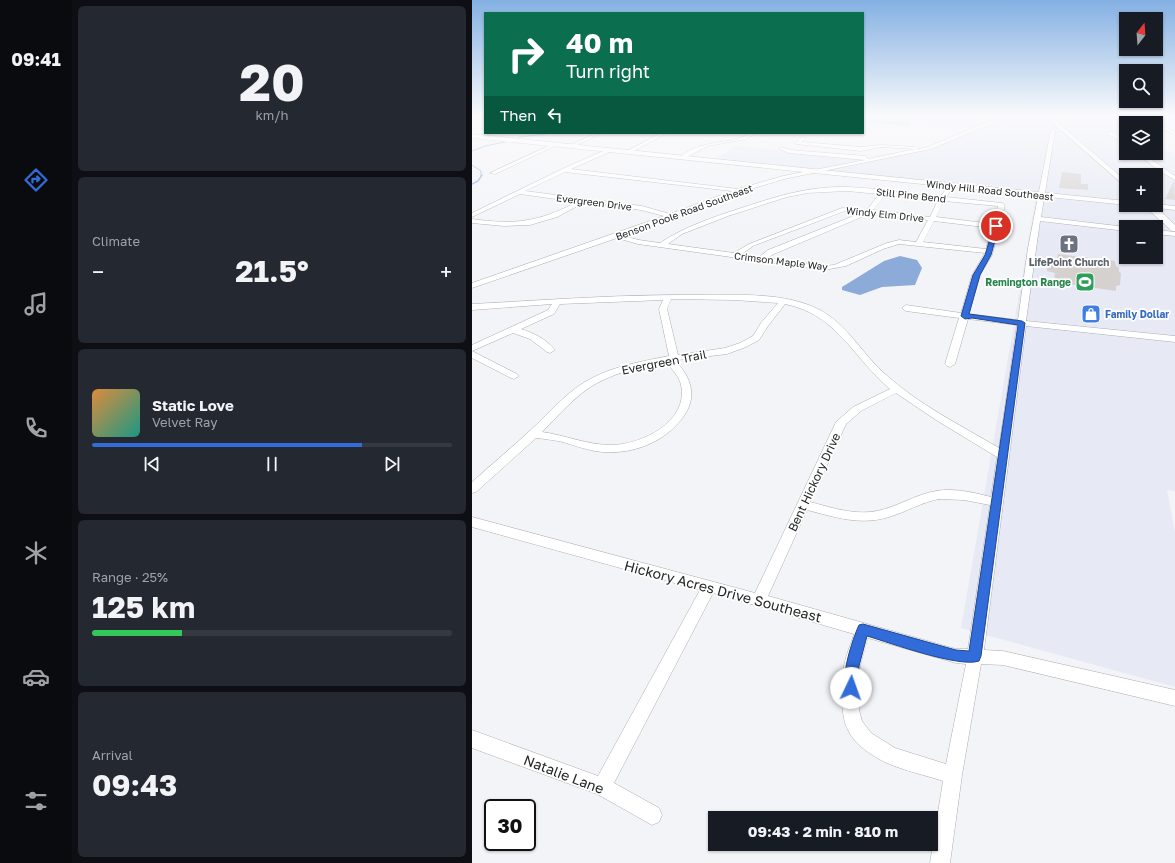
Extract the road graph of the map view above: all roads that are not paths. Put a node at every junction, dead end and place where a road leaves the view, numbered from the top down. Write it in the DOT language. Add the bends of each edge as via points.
graph roads {
  1 [pos="530,156"];
  2 [pos="596,156"];
  3 [pos="675,156"];
  4 [pos="848,156"];
  5 [pos="874,156"];
  6 [pos="893,156"];
  7 [pos="1049,156"];
  8 [pos="1093,156"];
  9 [pos="683,157"];
  10 [pos="864,158"];
  11 [pos="1148,160"];
  12 [pos="872,161"];
  13 [pos="838,167"];
  14 [pos="790,169"];
  15 [pos="564,170"];
  16 [pos="815,172"];
  17 [pos="493,173"];
  18 [pos="842,174"];
  19 [pos="794,176"];
  20 [pos="1175,178"];
  21 [pos="1119,179"];
  22 [pos="948,185"];
  23 [pos="738,191"];
  24 [pos="518,192"];
  25 [pos="883,193"];
  26 [pos="1042,195"];
  27 [pos="942,199"];
  28 [pos="583,201"];
  29 [pos="1119,202"];
  30 [pos="1163,206"];
  31 [pos="1175,207"];
  32 [pos="868,212"];
  33 [pos="1157,212"];
  34 [pos="472,215"];
  35 [pos="669,216"];
  36 [pos="931,219"];
  37 [pos="1037,219"];
  38 [pos="472,221"];
  39 [pos="996,226"];
  40 [pos="1119,228"];
  41 [pos="1175,229"];
  42 [pos="1163,233"];
  43 [pos="1175,234"];
  44 [pos="617,236"];
  45 [pos="919,243"];
  46 [pos="662,245"];
  47 [pos="989,252"];
  48 [pos="736,255"];
  49 [pos="761,259"];
  50 [pos="472,286"];
  51 [pos="669,296"];
  52 [pos="558,301"];
  53 [pos="783,302"];
  54 [pos="472,307"];
  55 [pos="906,308"];
  56 [pos="965,316"];
  57 [pos="1022,325"];
  58 [pos="513,330"];
  59 [pos="1175,339"];
  60 [pos="1175,343"];
  61 [pos="472,348"];
  62 [pos="550,350"];
  63 [pos="472,354"];
  64 [pos="674,359"];
  65 [pos="950,364"];
  66 [pos="514,376"];
  67 [pos="897,390"];
  68 [pos="534,434"];
  69 [pos="1002,455"];
  70 [pos="472,489"];
  71 [pos="996,502"];
  72 [pos="803,505"];
  73 [pos="472,522"];
  74 [pos="709,587"];
  75 [pos="759,600"];
  76 [pos="863,629"];
  77 [pos="974,656"];
  78 [pos="1175,698"];
  79 [pos="472,739"];
  80 [pos="953,776"];
  81 [pos="602,787"];
  82 [pos="652,815"];
  83 [pos="940,863"];
  1 -- 17 [label="street"];
  2 -- 15 [label="street"];
  3 -- 9 [label="main road, Windy Hill Road Southeast"];
  4 -- 10 [label="street"];
  5 -- 10 [label="street"];
  6 -- 12 [label="street, Benson Poole Road Southeast"];
  7 -- 26 [label="street"];
  8 -- 21 [label="main road"];
  9 -- 14 [label="main road, Windy Hill Road Southeast"];
  10 -- 12 [label="street"];
  11 -- 20 [label="street"];
  12 -- 13 [label="street, Benson Poole Road Southeast"];
  13 -- 16 [label="street, Benson Poole Road Southeast"];
  13 -- 18 [label="main road" via="836,171"];
  14 -- 16 [label="main road, Windy Hill Road Southeast"];
  14 -- 19 [label="main road" via="795,173"];
  15 -- 23 [label="street"];
  15 -- 24 [label="street"];
  16 -- 18 [label="main road, Windy Hill Road Southeast"];
  16 -- 19 [label="street, Benson Poole Road Southeast"];
  18 -- 22 [label="main road, Windy Hill Road Southeast"];
  19 -- 23 [label="street, Benson Poole Road Southeast"];
  22 -- 26 [label="main road, Windy Hill Road Southeast"];
  22 -- 27 [label="street"];
  23 -- 35 [label="street, Benson Poole Road Southeast"];
  24 -- 28 [label="street, Evergreen Drive"];
  24 -- 34 [label="street"];
  25 -- 27 [label="street, Still Pine Bend"];
  25 -- 32 [label="street"];
  25 -- 46 [label="street, Still Pine Bend" via="830,189 786,195 687,230"];
  26 -- 29 [label="main road, Windy Hill Road Southeast"];
  26 -- 37 [label="street"];
  27 -- 36 [label="street"];
  27 -- 39 [label="street, Still Pine Bend" via="1002,205"];
  28 -- 35 [label="street, Evergreen Drive" via="647,209"];
  28 -- 38 [label="street" via="552,217 523,224"];
  30 -- 31 [label="main road"];
  32 -- 36 [label="street, Windy Elm Drive"];
  32 -- 48 [label="street, Windy Elm Drive" via="844,209 751,245"];
  32 -- 49 [label="street" via="771,252"];
  33 -- 41 [label="main road"];
  35 -- 44 [label="street, Benson Poole Road Southeast"];
  36 -- 39 [label="street, Windy Elm Drive"];
  36 -- 45 [label="street"];
  37 -- 40 [label="street"];
  37 -- 57 [label="street"];
  39 -- 47 [label="street, Still Pine Bend"];
  42 -- 43 [label="street"];
  44 -- 46 [label="street, Crimson Maple Way"];
  44 -- 50 [label="street, Benson Poole Road Southeast"];
  45 -- 47 [label="street, Crimson Maple Way"];
  45 -- 49 [label="street, Crimson Maple Way" via="903,241 889,244 832,268"];
  46 -- 48 [label="street, Crimson Maple Way"];
  47 -- 56 [label="street, Still Pine Bend" via="976,275"];
  48 -- 49 [label="street, Crimson Maple Way"];
  51 -- 52 [label="street"];
  51 -- 53 [label="street" via="745,297"];
  51 -- 64 [label="street" via="663,309"];
  52 -- 54 [label="street"];
  52 -- 58 [label="street" via="551,312"];
  53 -- 64 [label="street, Evergreen Trail" via="756,338 743,345 727,351"];
  53 -- 67 [label="street" via="809,308 829,320 867,362"];
  55 -- 56 [label="street"];
  56 -- 57 [label="street"];
  56 -- 65 [label="street, Still Pine Bend"];
  57 -- 59 [label="street"];
  57 -- 60 [label="street" via="1064,333"];
  57 -- 69 [label="street"];
  58 -- 61 [label="street"];
  58 -- 62 [label="street" via="527,332"];
  63 -- 66 [label="street"];
  64 -- 68 [label="street, Evergreen Trail" via="628,368 592,382 578,390"];
  64 -- 68 [label="street" via="673,364 686,382 684,402 675,420 656,437 627,447 601,449"];
  67 -- 69 [label="street"];
  67 -- 72 [label="street, Bent Hickory Drive" via="857,409 841,422"];
  68 -- 70 [label="street, Evergreen Trail"];
  69 -- 71 [label="street"];
  71 -- 72 [label="street" via="957,496 934,496 900,509 866,517 853,517"];
  71 -- 77 [label="street"];
  72 -- 75 [label="street, Bent Hickory Drive"];
  73 -- 74 [label="street, Hickory Acres Drive Southeast"];
  74 -- 75 [label="street, Hickory Acres Drive Southeast"];
  74 -- 81 [label="street"];
  75 -- 76 [label="street, Hickory Acres Drive Southeast"];
  76 -- 77 [label="street, Hickory Acres Drive Southeast" via="956,656"];
  76 -- 80 [label="street" via="852,666 851,710 854,725 865,739 886,753"];
  77 -- 78 [label="street, Hickory Acres Drive Southeast" via="1003,658"];
  77 -- 80 [label="street"];
  79 -- 81 [label="street, Natalie Lane"];
  80 -- 83 [label="street"];
  81 -- 82 [label="street, Natalie Lane"];
}
